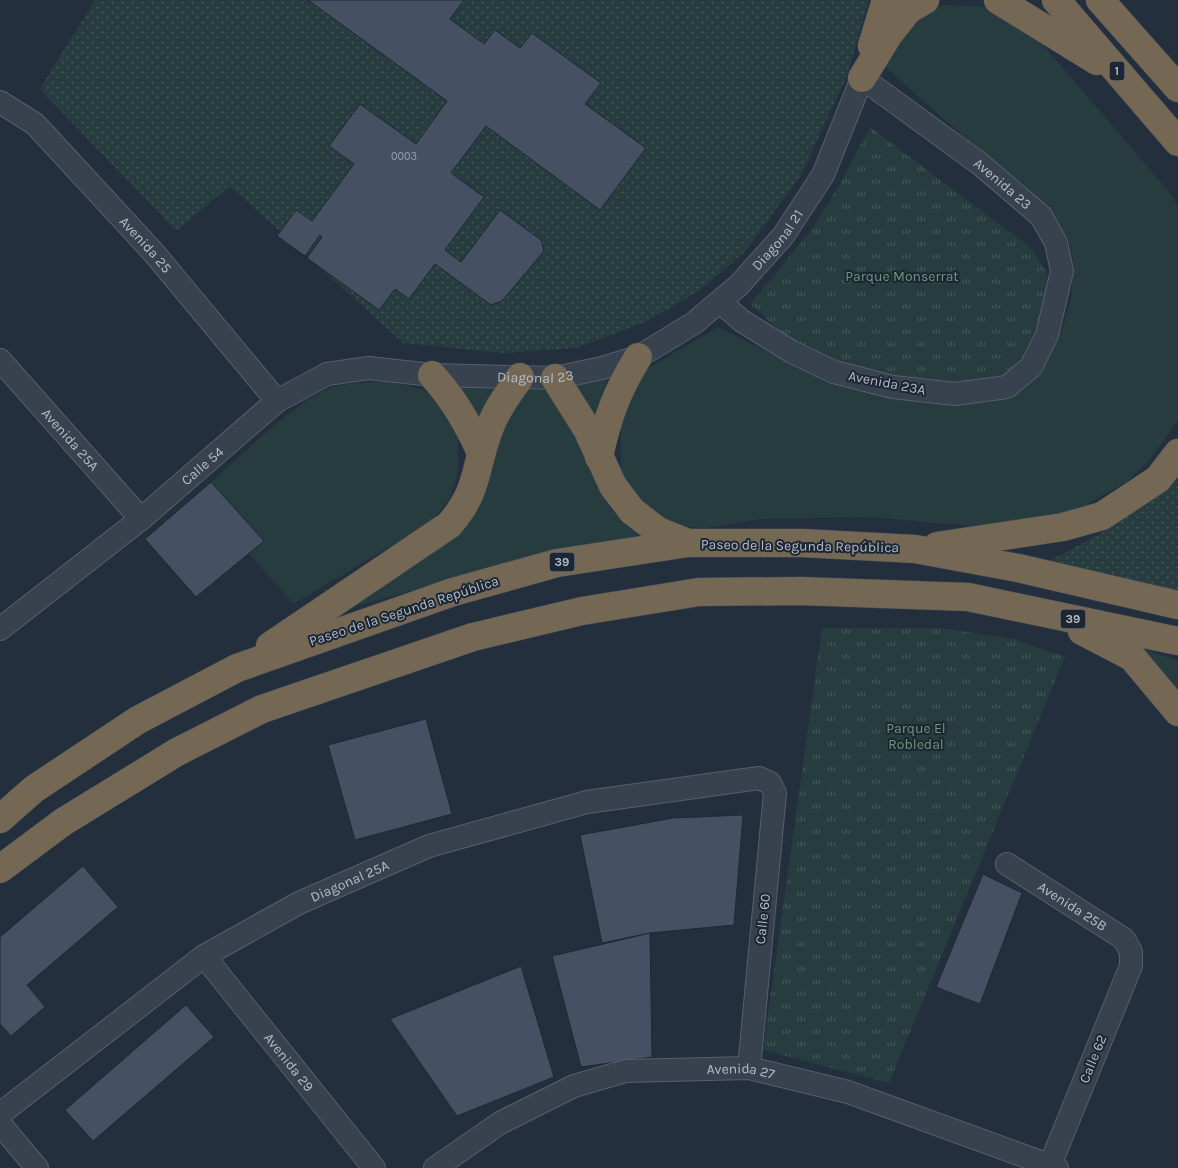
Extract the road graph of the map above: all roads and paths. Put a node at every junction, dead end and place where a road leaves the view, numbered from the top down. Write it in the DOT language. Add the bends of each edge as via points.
graph roads {
  1 [pos="886,0"];
  2 [pos="925,0"];
  3 [pos="998,0"];
  4 [pos="1056,0"];
  5 [pos="1100,0"];
  6 [pos="1123,77"];
  7 [pos="862,78"];
  8 [pos="1178,88"];
  9 [pos="0,102"];
  10 [pos="1143,102"];
  11 [pos="1178,142"];
  12 [pos="1178,164"];
  13 [pos="720,302"];
  14 [pos="1047,335"];
  15 [pos="638,357"];
  16 [pos="0,360"];
  17 [pos="432,375"];
  18 [pos="520,378"];
  19 [pos="555,378"];
  20 [pos="277,401"];
  21 [pos="482,453"];
  22 [pos="1178,453"];
  23 [pos="599,457"];
  24 [pos="141,519"];
  25 [pos="688,543"];
  26 [pos="916,549"];
  27 [pos="968,597"];
  28 [pos="1178,604"];
  29 [pos="0,629"];
  30 [pos="1178,642"];
  31 [pos="237,668"];
  32 [pos="1178,712"];
  33 [pos="759,778"];
  34 [pos="34,789"];
  35 [pos="0,813"];
  36 [pos="0,819"];
  37 [pos="1008,864"];
  38 [pos="0,870"];
  39 [pos="1131,952"];
  40 [pos="204,956"];
  41 [pos="749,1068"];
  42 [pos="0,1114"];
  43 [pos="0,1124"];
  44 [pos="1053,1166"];
  45 [pos="37,1168"];
  46 [pos="374,1168"];
  47 [pos="435,1168"];
  1 -- 7 [label="highway"];
  2 -- 7 [label="highway" via="908,10 888,34"];
  3 -- 6 [label="highway"];
  4 -- 6 [label="highway, 1"];
  5 -- 8 [label="highway"];
  6 -- 10 [label="highway, 1"];
  7 -- 13 [label="street, Diagonal 21" via="823,175 783,236 740,285"];
  7 -- 14 [label="street, Avenida 23" via="980,164 1041,216 1056,243 1062,271"];
  9 -- 20 [label="street, Avenida 25" via="35,124 154,252"];
  10 -- 11 [label="highway, 1"];
  10 -- 12 [label="highway"];
  13 -- 14 [label="street, Avenida 23A" via="742,321 792,352 834,372 893,387 956,394 1007,387 1031,367"];
  13 -- 15 [label="street, Diagonal 21" via="694,323"];
  15 -- 19 [label="street, Diagonal 23"];
  15 -- 23 [label="highway" via="619,388 606,422"];
  16 -- 24 [label="street, Avenida 25A"];
  17 -- 18 [label="street, Diagonal 23"];
  17 -- 20 [label="street, Calle 54" via="369,368 327,374"];
  17 -- 21 [label="highway" via="467,420"];
  18 -- 19 [label="street, Diagonal 23"];
  18 -- 21 [label="highway" via="503,400 490,426"];
  19 -- 23 [label="highway" via="583,422"];
  20 -- 24 [label="street, Calle 54"];
  21 -- 31 [label="highway" via="474,486 463,509 449,525"];
  22 -- 26 [label="highway" via="1158,479 1102,516 1063,527"];
  23 -- 25 [label="highway" via="613,486 632,511 658,531"];
  24 -- 29 [label="street, Calle 54"];
  25 -- 26 [label="highway, Paseo de la Segunda República / 39" via="802,543"];
  25 -- 31 [label="highway, Paseo de la Segunda República / 39" via="557,563 453,592"];
  26 -- 28 [label="highway, Paseo de la Segunda República / 39"];
  27 -- 30 [label="highway, 39"];
  27 -- 32 [label="highway" via="1089,634 1132,657"];
  27 -- 38 [label="highway, 39" via="800,590 699,592 582,612 473,637 262,709 177,752 71,817"];
  31 -- 34 [label="highway, Paseo de la Segunda República / 39" via="138,720"];
  33 -- 40 [label="street, Diagonal 25A" via="587,802 429,846 299,903"];
  33 -- 41 [label="street, Calle 60" via="770,783 775,793"];
  34 -- 35 [label="highway"];
  34 -- 36 [label="highway, Paseo de la Segunda República / 39"];
  37 -- 39 [label="street, Avenida 25B" via="1124,939"];
  39 -- 44 [label="street, Calle 62" via="1131,966"];
  40 -- 42 [label="street, Diagonal 25A"];
  40 -- 46 [label="street, Avenida 29"];
  41 -- 44 [label="street, Avenida 27" via="848,1092"];
  41 -- 47 [label="street, Avenida 27" via="626,1071 574,1086 500,1123"];
  43 -- 45 [label="street"];
}
